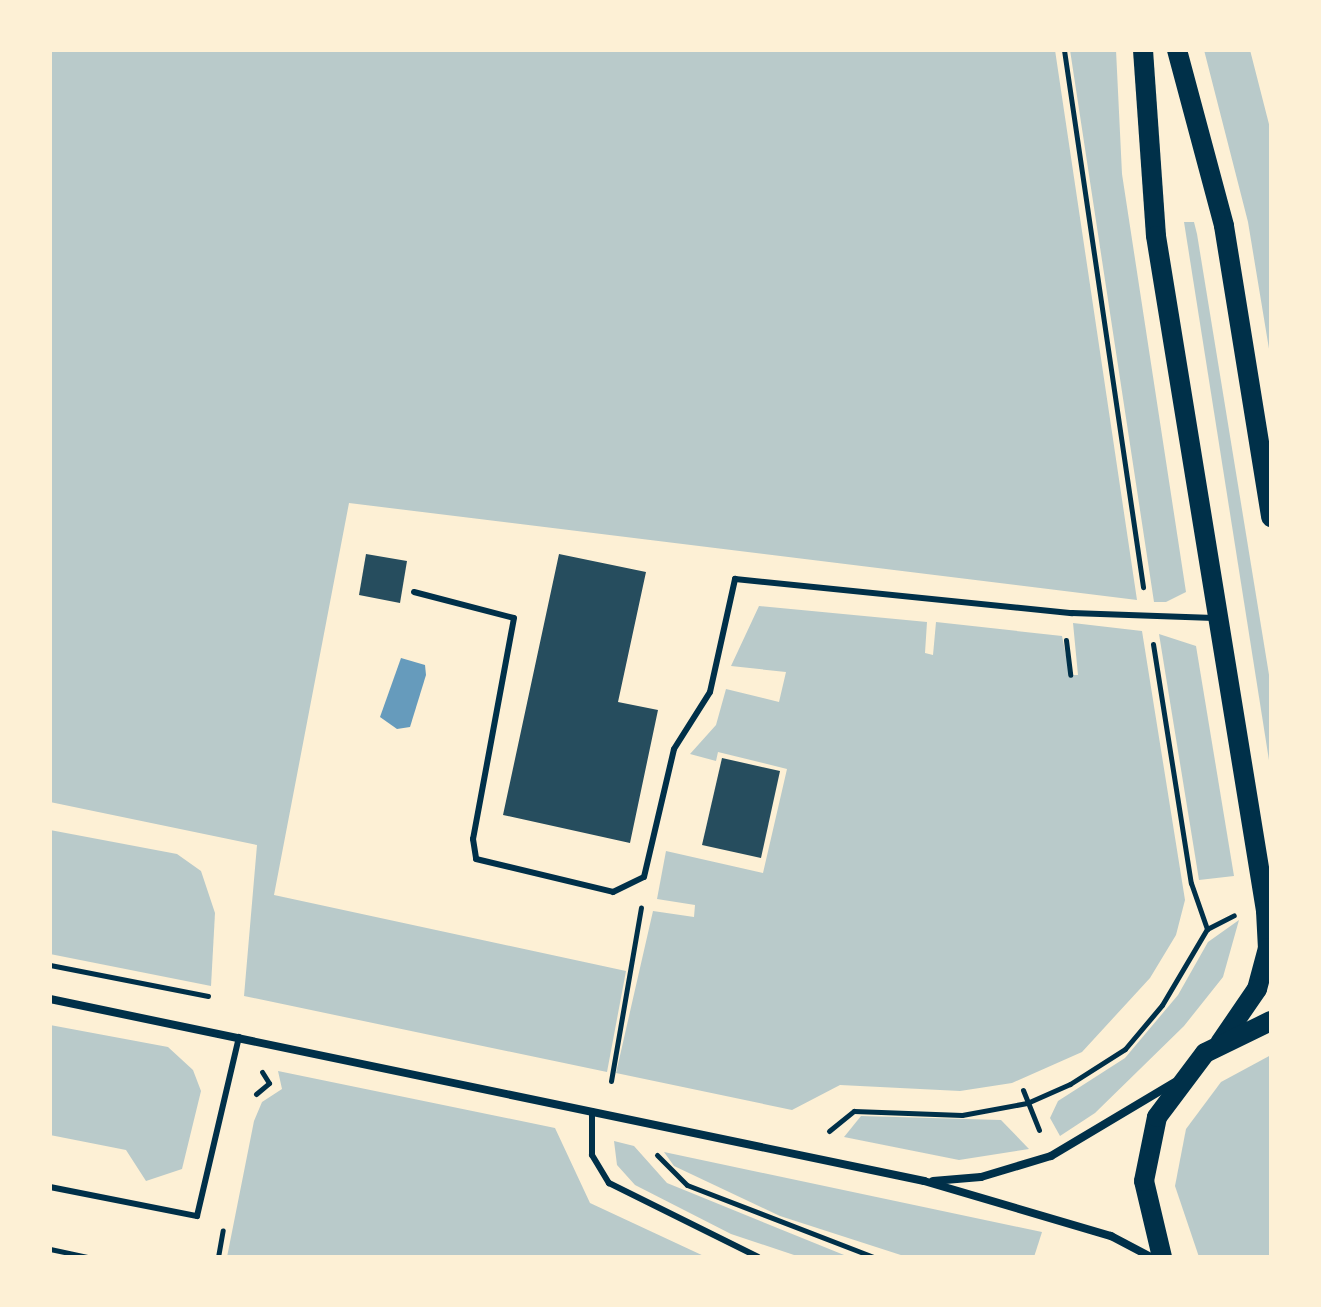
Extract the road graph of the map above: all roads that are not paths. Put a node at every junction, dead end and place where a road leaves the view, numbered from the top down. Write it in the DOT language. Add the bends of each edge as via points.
graph roads {
  1 [pos="1143,50"];
  2 [pos="1177,50"];
  3 [pos="1271,517"];
  4 [pos="414,592"];
  5 [pos="1219,618"];
  6 [pos="50,999"];
  7 [pos="1271,1021"];
  8 [pos="239,1037"];
  9 [pos="1220,1043"];
  10 [pos="1179,1080"];
  11 [pos="592,1110"];
  12 [pos="924,1181"];
  13 [pos="50,1187"];
  14 [pos="758,1257"];
  15 [pos="1151,1257"];
  16 [pos="1162,1257"];
  1 -- 5 [label="main road" via="1156,236"];
  2 -- 3 [label="main road" via="1224,226"];
  4 -- 5 [label="lane" via="514,618 473,839 476,859 613,892 644,877 674,749 710,692 735,579"];
  5 -- 9 [label="main road" via="1268,948 1257,989"];
  6 -- 8 [label="street"];
  7 -- 9 [label="main road"];
  8 -- 11 [label="street"];
  8 -- 13 [label="lane" via="197,1216"];
  9 -- 10 [label="main road"];
  10 -- 12 [label="street" via="1051,1156 981,1177"];
  10 -- 16 [label="main road" via="1145,1159 1145,1203"];
  11 -- 12 [label="street"];
  11 -- 14 [label="lane" via="592,1155 609,1183"];
  12 -- 15 [label="street" via="1111,1236"];
}
